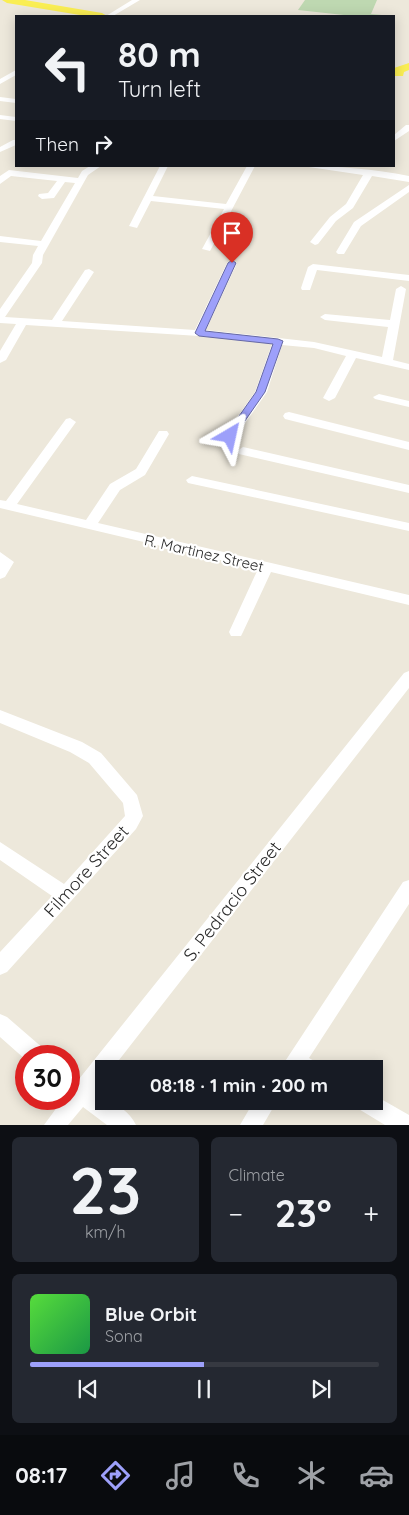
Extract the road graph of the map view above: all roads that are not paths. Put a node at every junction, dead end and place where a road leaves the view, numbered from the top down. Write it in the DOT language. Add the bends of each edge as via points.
graph roads {
  1 [pos="7,0"];
  2 [pos="137,0"];
  3 [pos="96,15"];
  4 [pos="111,15"];
  5 [pos="409,66"];
  6 [pos="15,73"];
  7 [pos="399,73"];
  8 [pos="0,82"];
  9 [pos="0,99"];
  10 [pos="15,101"];
  11 [pos="0,116"];
  12 [pos="15,119"];
  13 [pos="409,127"];
  14 [pos="395,138"];
  15 [pos="15,143"];
  16 [pos="1,150"];
  17 [pos="95,167"];
  18 [pos="163,167"];
  19 [pos="250,167"];
  20 [pos="324,167"];
  21 [pos="343,168"];
  22 [pos="368,173"];
  23 [pos="63,179"];
  24 [pos="409,179"];
  25 [pos="0,181"];
  26 [pos="81,181"];
  27 [pos="409,188"];
  28 [pos="42,196"];
  29 [pos="147,198"];
  30 [pos="228,208"];
  31 [pos="134,226"];
  32 [pos="0,239"];
  33 [pos="315,242"];
  34 [pos="45,244"];
  35 [pos="207,249"];
  36 [pos="341,252"];
  37 [pos="232,263"];
  38 [pos="89,272"];
  39 [pos="409,278"];
  40 [pos="306,288"];
  41 [pos="401,289"];
  42 [pos="325,317"];
  43 [pos="0,318"];
  44 [pos="23,321"];
  45 [pos="55,323"];
  46 [pos="394,324"];
  47 [pos="199,333"];
  48 [pos="278,341"];
  49 [pos="353,353"];
  50 [pos="0,360"];
  51 [pos="387,362"];
  52 [pos="409,367"];
  53 [pos="379,397"];
  54 [pos="329,398"];
  55 [pos="409,404"];
  56 [pos="289,416"];
  57 [pos="70,422"];
  58 [pos="163,434"];
  59 [pos="230,436"];
  60 [pos="409,446"];
  61 [pos="243,451"];
  62 [pos="192,480"];
  63 [pos="409,489"];
  64 [pos="5,504"];
  65 [pos="89,526"];
  66 [pos="409,527"];
  67 [pos="0,557"];
  68 [pos="266,567"];
  69 [pos="0,574"];
  70 [pos="409,600"];
  71 [pos="236,632"];
  72 [pos="409,677"];
  73 [pos="0,716"];
  74 [pos="0,850"];
  75 [pos="409,888"];
  76 [pos="64,894"];
  77 [pos="0,966"];
  78 [pos="0,1024"];
  79 [pos="24,1045"];
  80 [pos="302,1060"];
  81 [pos="80,1082"];
  82 [pos="80,1093"];
  83 [pos="63,1110"];
  84 [pos="261,1110"];
  85 [pos="379,1110"];
  86 [pos="55,1125"];
  87 [pos="125,1125"];
  88 [pos="251,1125"];
  89 [pos="405,1125"];
  1 -- 3 [label="main road"];
  2 -- 4 [label="street"];
  5 -- 7 [label="main road" via="398,70"];
  6 -- 8 [label="street"];
  9 -- 10 [label="street"];
  11 -- 12 [label="street"];
  13 -- 14 [label="street"];
  15 -- 16 [label="street"];
  17 -- 26 [label="street" via="85,173"];
  18 -- 29 [label="street"];
  19 -- 30 [label="street"];
  20 -- 21 [label="street"];
  21 -- 22 [label="street"];
  22 -- 24 [label="street"];
  22 -- 33 [label="street" via="350,206 333,219"];
  23 -- 25 [label="street" via="9,173"];
  23 -- 26 [label="street"];
  23 -- 28 [label="street" via="50,196"];
  26 -- 34 [label="street"];
  27 -- 36 [label="street" via="357,224"];
  29 -- 30 [label="street"];
  29 -- 31 [label="street"];
  30 -- 35 [label="street"];
  32 -- 34 [label="street"];
  34 -- 43 [label="street" via="37,263"];
  37 -- 47 [label="street"];
  38 -- 45 [label="street"];
  39 -- 40 [label="street" via="313,267"];
  41 -- 46 [label="street"];
  42 -- 46 [label="street"];
  43 -- 44 [label="street"];
  44 -- 45 [label="street"];
  44 -- 50 [label="street"];
  45 -- 47 [label="street"];
  46 -- 51 [label="street"];
  47 -- 48 [label="street"];
  48 -- 49 [label="street"];
  48 -- 59 [label="street" via="260,392"];
  49 -- 51 [label="street"];
  49 -- 54 [label="street"];
  51 -- 52 [label="street"];
  53 -- 55 [label="street"];
  56 -- 60 [label="street"];
  57 -- 64 [label="street"];
  58 -- 65 [label="street" via="141,472 115,487"];
  61 -- 63 [label="street"];
  62 -- 66 [label="street"];
  64 -- 65 [label="street, R. Martinez Street"];
  65 -- 68 [label="street, R. Martinez Street"];
  67 -- 69 [label="street" via="7,562"];
  68 -- 70 [label="street, R. Martinez Street"];
  68 -- 71 [label="street"];
  72 -- 81 [label="street, S. Pedracio Street"];
  73 -- 76 [label="street, Filmore Street" via="76,746 95,758 132,800 134,816 130,824"];
  74 -- 76 [label="street"];
  75 -- 80 [label="street"];
  76 -- 77 [label="street, Filmore Street"];
  78 -- 79 [label="street"];
  82 -- 87 [label="street"];
  83 -- 86 [label="street, S. Pedracio Street"];
  84 -- 88 [label="street"];
  85 -- 89 [label="street"];
}
